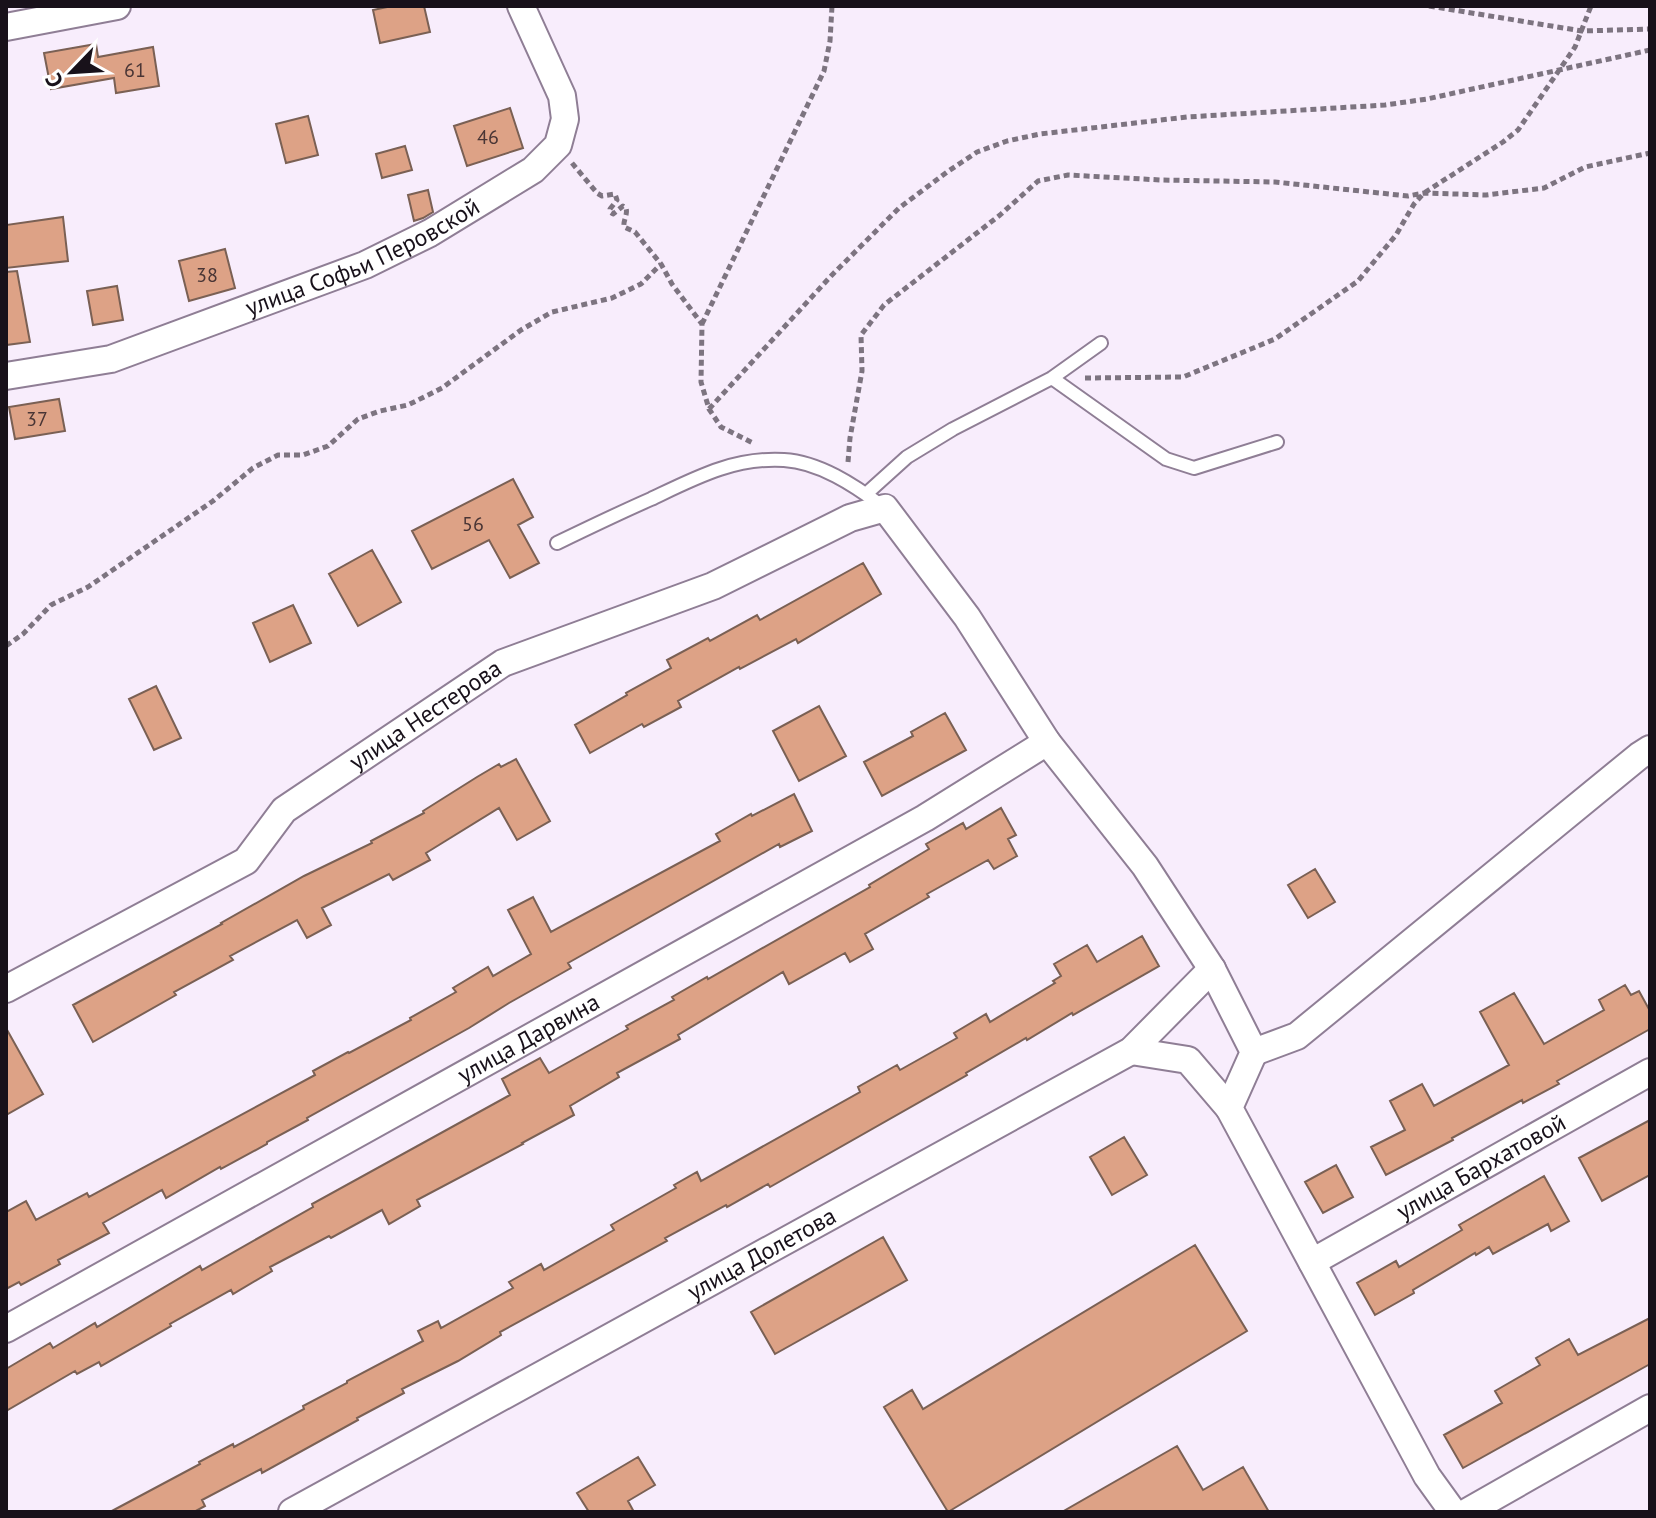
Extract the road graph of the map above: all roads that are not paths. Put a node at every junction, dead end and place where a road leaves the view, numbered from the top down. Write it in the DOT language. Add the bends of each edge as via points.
graph roads {
  1 [pos="117,6"];
  2 [pos="521,6"];
  3 [pos="6,27"];
  4 [pos="1101,343"];
  5 [pos="6,376"];
  6 [pos="1052,378"];
  7 [pos="1277,442"];
  8 [pos="875,501"];
  9 [pos="557,543"];
  10 [pos="1047,742"];
  11 [pos="1650,749"];
  12 [pos="1212,969"];
  13 [pos="6,989"];
  14 [pos="1131,1051"];
  15 [pos="1254,1052"];
  16 [pos="1650,1072"];
  17 [pos="1229,1108"];
  18 [pos="1312,1262"];
  19 [pos="6,1329"];
  20 [pos="1650,1408"];
  21 [pos="292,1512"];
  22 [pos="1453,1512"];
  23 [pos="1467,1512"];
  1 -- 3 [label="street"];
  2 -- 5 [label="street, улица Софьи Перовской" via="562,96 565,119 558,145 533,170 430,233 365,265 111,359"];
  4 -- 6 [label="lane"];
  6 -- 7 [label="lane" via="1166,459 1194,468"];
  6 -- 8 [label="lane" via="907,457"];
  8 -- 9 [label="lane" via="818,468 786,460 747,461 708,472"];
  8 -- 10 [label="street" via="967,617"];
  8 -- 13 [label="street, улица Нестерова" via="713,586 503,663 284,810 246,861"];
  10 -- 12 [label="street" via="1145,866"];
  10 -- 19 [label="street, улица Дарвина" via="925,818"];
  11 -- 15 [label="street" via="1297,1036"];
  12 -- 14 [label="street, улица Долетова"];
  12 -- 15 [label="street"];
  14 -- 17 [label="street" via="1188,1060"];
  14 -- 21 [label="street, улица Долетова"];
  15 -- 17 [label="street"];
  16 -- 18 [label="street, улица Бархатовой"];
  17 -- 18 [label="street"];
  18 -- 22 [label="street" via="1427,1476"];
  20 -- 23 [label="street"];
}
